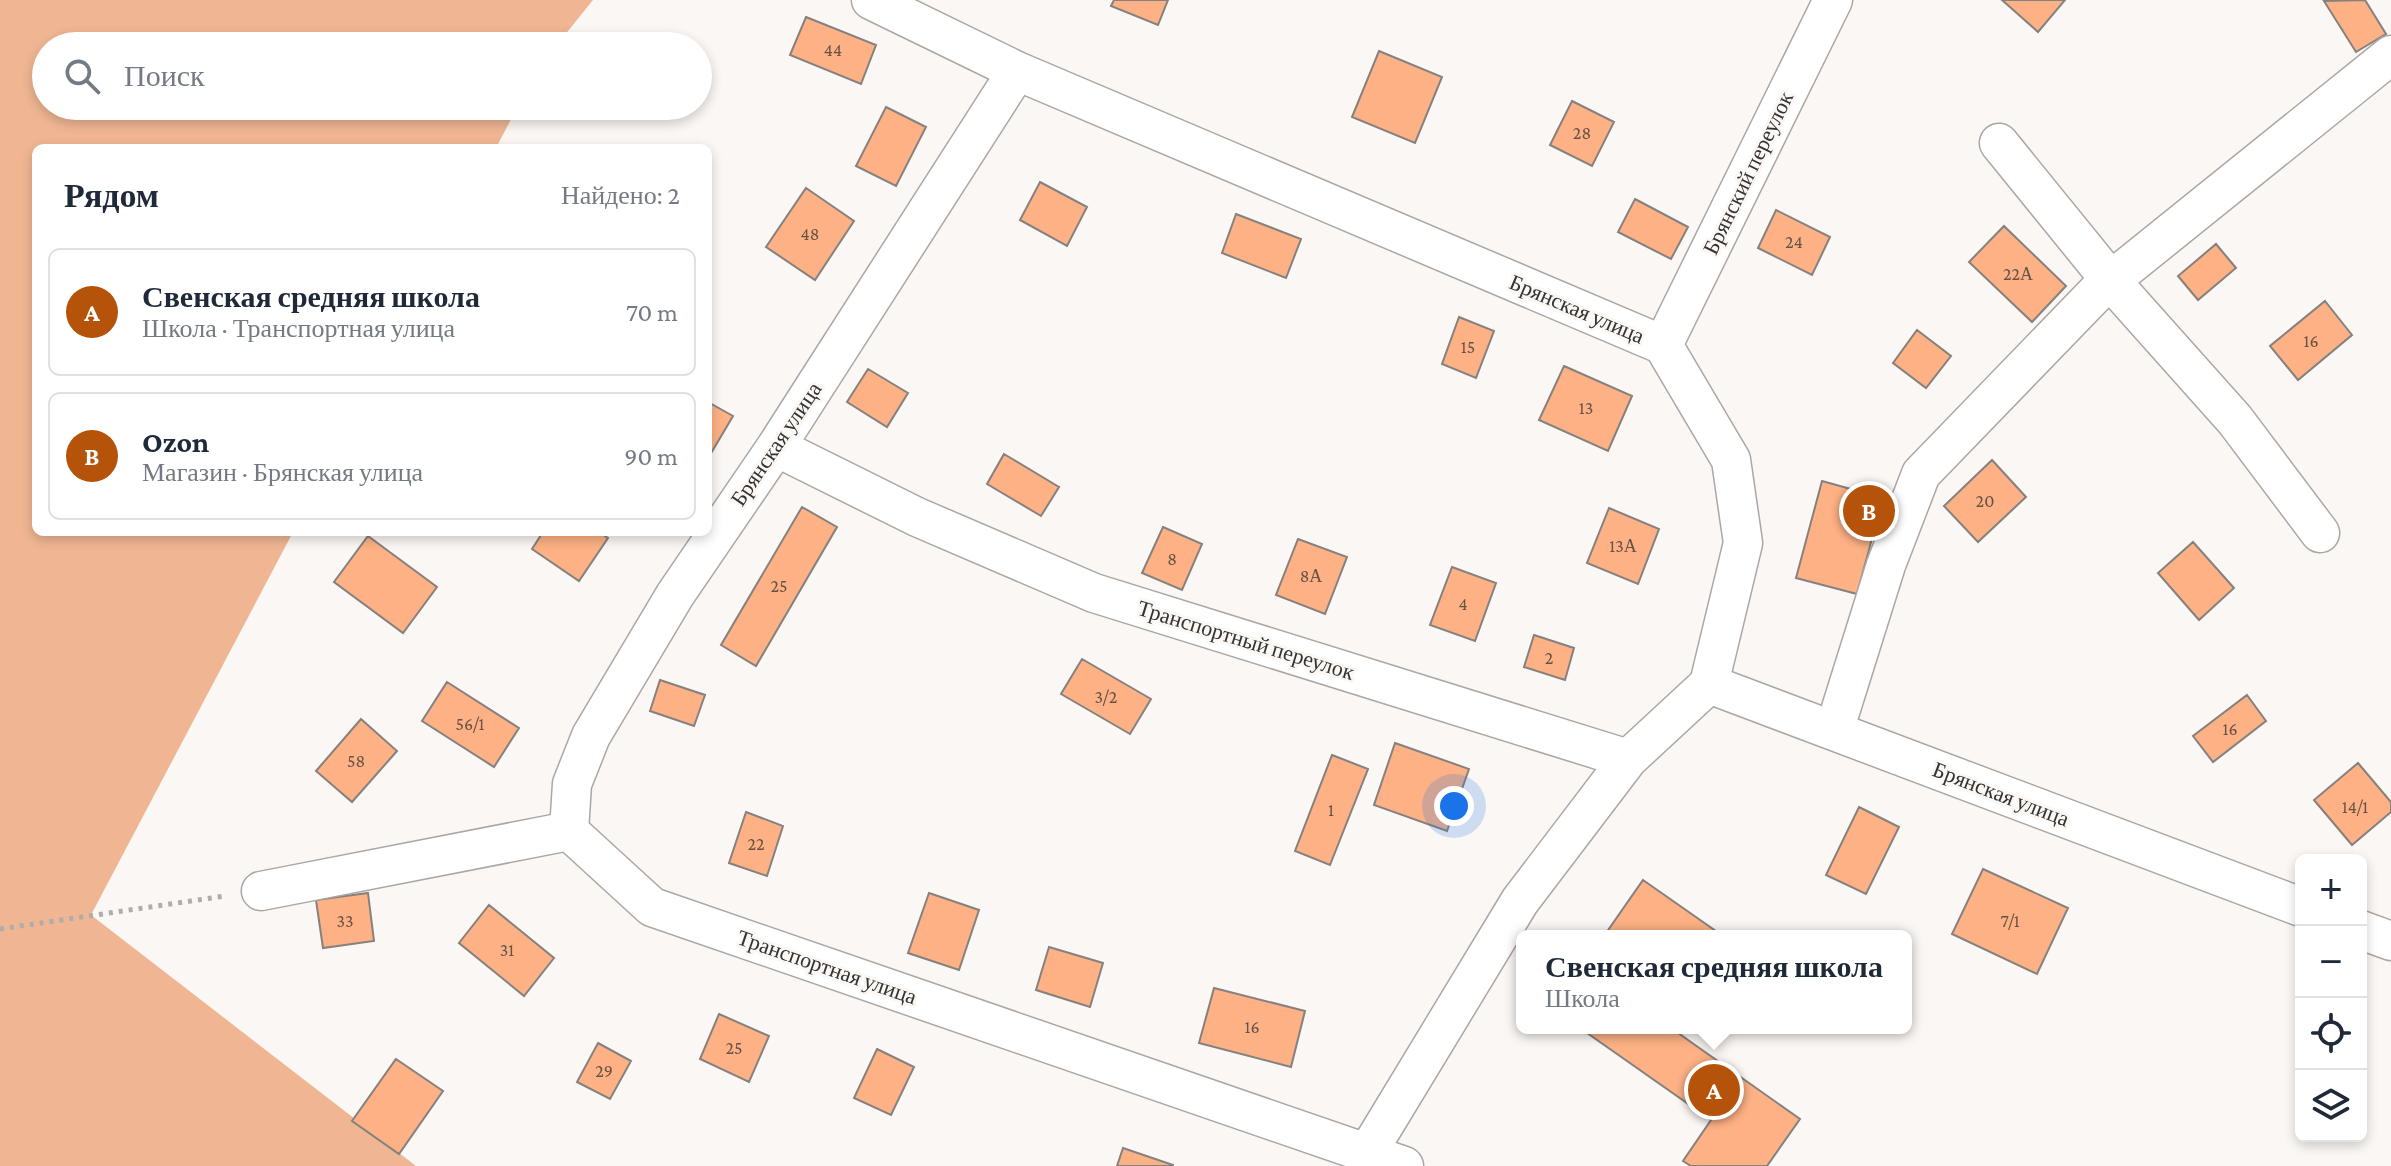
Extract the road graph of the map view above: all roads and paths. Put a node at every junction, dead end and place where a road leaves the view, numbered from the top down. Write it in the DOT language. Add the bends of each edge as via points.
graph roads {
  1 [pos="871,0"];
  2 [pos="1833,0"];
  3 [pos="2391,55"];
  4 [pos="1017,71"];
  5 [pos="1999,143"];
  6 [pos="2111,281"];
  7 [pos="1663,345"];
  8 [pos="776,447"];
  9 [pos="2320,533"];
  10 [pos="1709,684"];
  11 [pos="1834,731"];
  12 [pos="1628,759"];
  13 [pos="569,831"];
  14 [pos="261,891"];
  15 [pos="2295,905"];
  16 [pos="0,929"];
  17 [pos="2367,932"];
  18 [pos="2391,941"];
  19 [pos="1366,1155"];
  20 [pos="1404,1166"];
  1 -- 4 [label="street, Брянская улица"];
  2 -- 7 [label="street, Брянский переулок"];
  3 -- 6 [label="street"];
  4 -- 7 [label="street, Брянская улица"];
  4 -- 8 [label="street, Брянская улица"];
  5 -- 6 [label="street"];
  6 -- 9 [label="street" via="2235,420"];
  6 -- 11 [label="street" via="1921,474"];
  7 -- 10 [label="street, Брянская улица" via="1731,460 1743,543"];
  8 -- 12 [label="street, Транспортный переулок" via="917,517 1094,593"];
  8 -- 13 [label="street, Брянская улица" via="675,595 591,736 572,784"];
  10 -- 11 [label="street, Брянская улица"];
  10 -- 12 [label="street"];
  11 -- 15 [label="street, Брянская улица"];
  12 -- 19 [label="street" via="1520,901"];
  13 -- 14 [label="street"];
  13 -- 19 [label="street, Транспортная улица" via="652,907"];
  14 -- 16 [label="path"];
  17 -- 18 [label="street"];
  19 -- 20 [label="street, Транспортная улица"];
}
